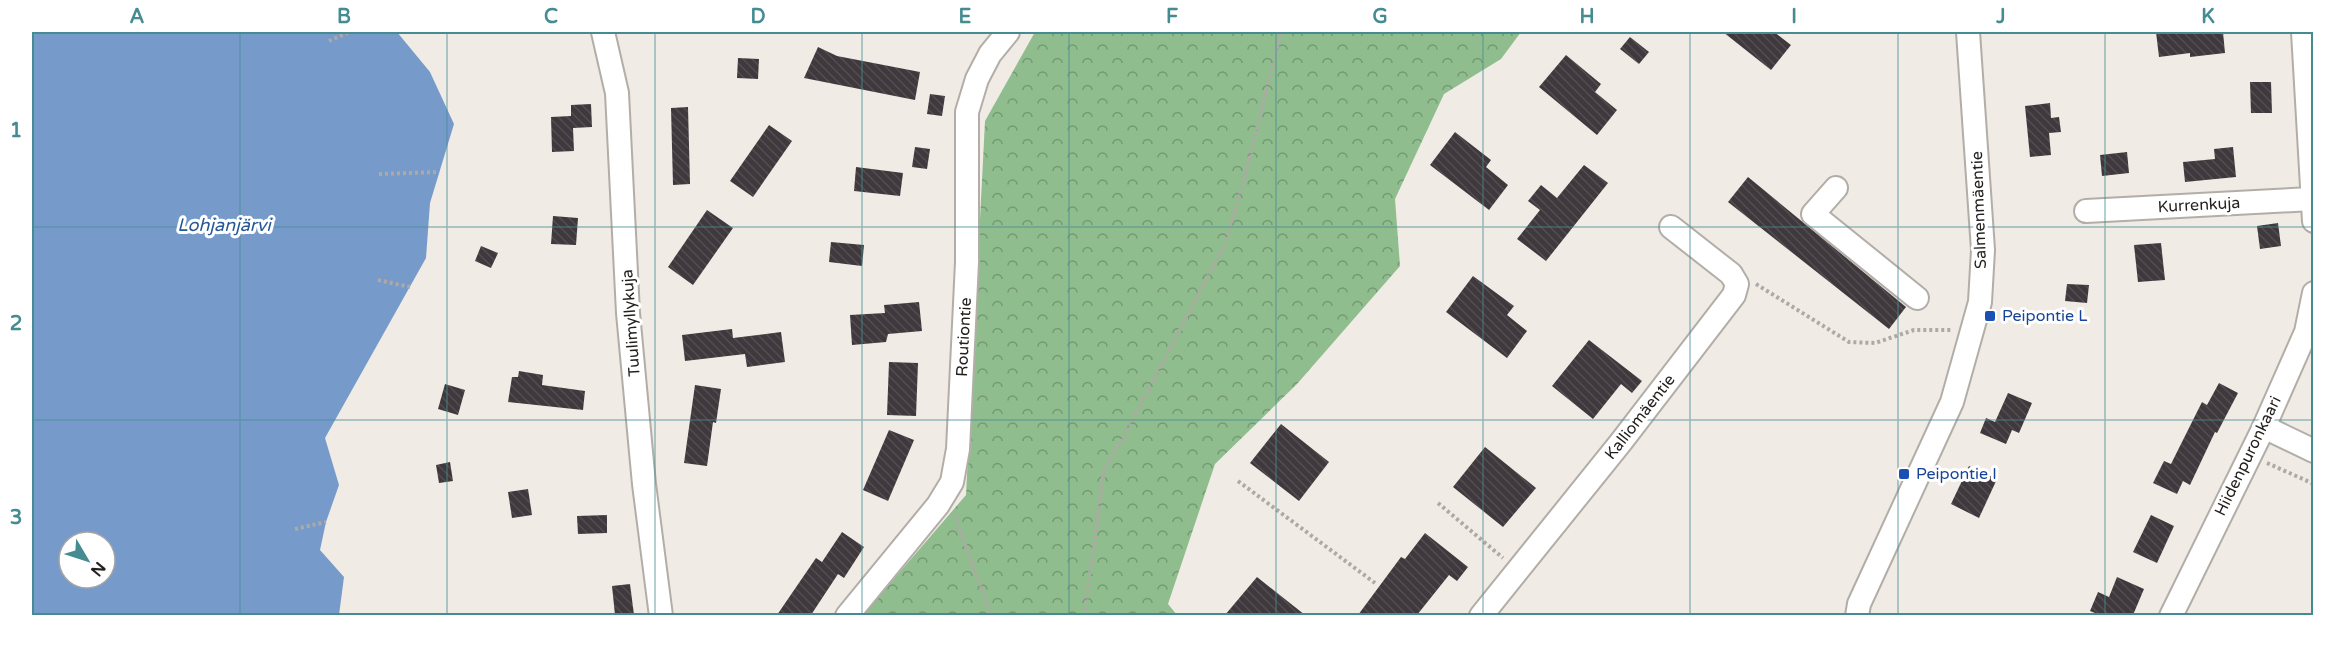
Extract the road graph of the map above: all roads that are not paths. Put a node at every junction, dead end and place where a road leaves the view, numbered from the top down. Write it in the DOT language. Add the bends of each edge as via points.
graph roads {
  1 [pos="603,32"];
  2 [pos="1008,32"];
  3 [pos="1968,32"];
  4 [pos="2303,32"];
  5 [pos="1836,188"];
  6 [pos="2313,195"];
  7 [pos="2086,211"];
  8 [pos="1671,227"];
  9 [pos="2313,293"];
  10 [pos="1917,298"];
  11 [pos="2264,428"];
  12 [pos="2313,451"];
  13 [pos="661,615"];
  14 [pos="847,615"];
  15 [pos="1481,615"];
  16 [pos="1857,615"];
  17 [pos="2171,615"];
  1 -- 13 [label="street, Tuulimyllykuja" via="617,93 628,313"];
  2 -- 14 [label="street, Routiontie" via="977,79 967,112 968,262 958,449 952,482 938,506"];
  3 -- 16 [label="street, Salmenmäentie" via="1983,250 1980,302 1952,402"];
  4 -- 6 [label="street"];
  5 -- 10 [label="street" via="1813,214"];
  6 -- 7 [label="street, Kurrenkuja"];
  8 -- 15 [label="street, Kalliomäentie" via="1731,274 1737,284 1734,295"];
  9 -- 11 [label="street, Hiidenpuronkaari" via="2306,332"];
  11 -- 12 [label="street"];
  11 -- 17 [label="street, Hiidenpuronkaari"];
}
